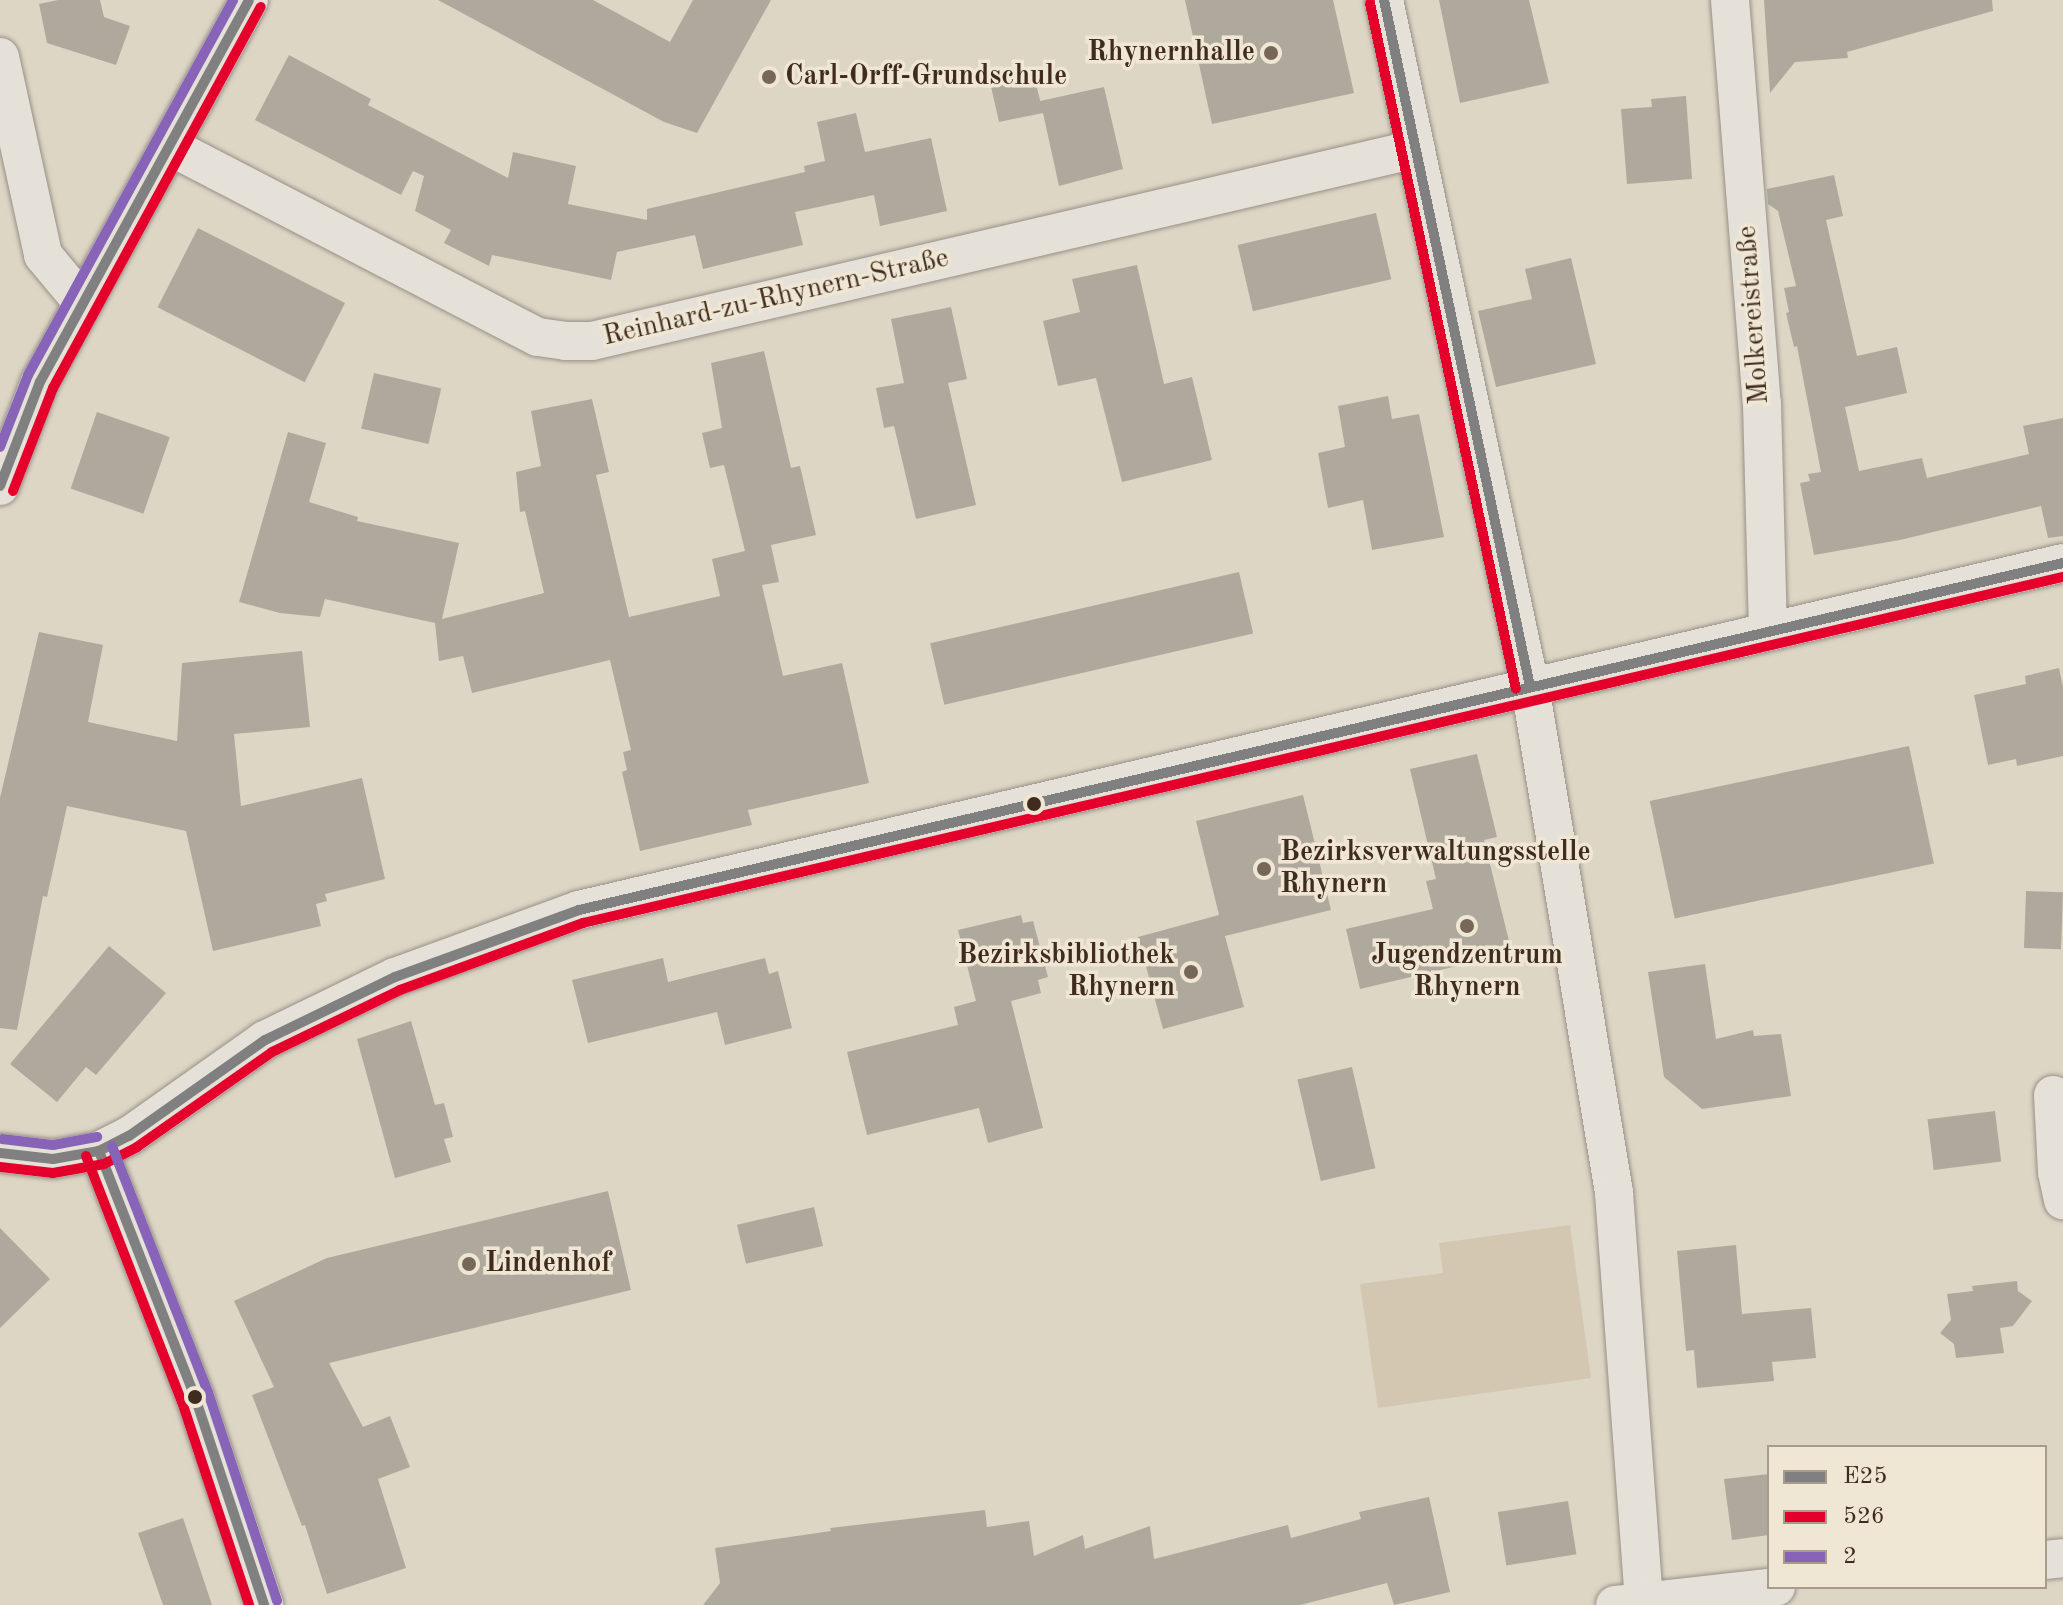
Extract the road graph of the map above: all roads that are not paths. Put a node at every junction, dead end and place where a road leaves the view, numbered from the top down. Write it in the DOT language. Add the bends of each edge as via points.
graph roads {
  1 [pos="249,0"];
  2 [pos="1384,0"];
  3 [pos="1730,0"];
  4 [pos="0,57"];
  5 [pos="171,147"];
  6 [pos="1416,149"];
  7 [pos="82,302"];
  8 [pos="0,486"];
  9 [pos="2063,563"];
  10 [pos="1768,630"];
  11 [pos="1530,686"];
  12 [pos="2053,1095"];
  13 [pos="99,1151"];
  14 [pos="0,1153"];
  15 [pos="2063,1200"];
  16 [pos="1767,1588"];
  17 [pos="1634,1603"];
  18 [pos="264,1605"];
  1 -- 5 [label="street"];
  2 -- 6 [label="street"];
  3 -- 10 [label="street, Molkereistraße" via="1762,403"];
  4 -- 7 [label="street" via="43,255"];
  5 -- 6 [label="street, Reinhard-zu-Rhynern-Straße" via="538,337 565,341 606,338"];
  5 -- 7 [label="street"];
  6 -- 11 [label="street"];
  7 -- 8 [label="street" via="40,382"];
  9 -- 10 [label="street"];
  10 -- 11 [label="street"];
  11 -- 13 [label="street" via="579,910 395,977 265,1040 129,1136"];
  11 -- 17 [label="street" via="1614,1193"];
  12 -- 15 [label="street"];
  13 -- 14 [label="street" via="53,1159"];
  13 -- 18 [label="street" via="195,1397"];
  16 -- 17 [label="street"];
}
